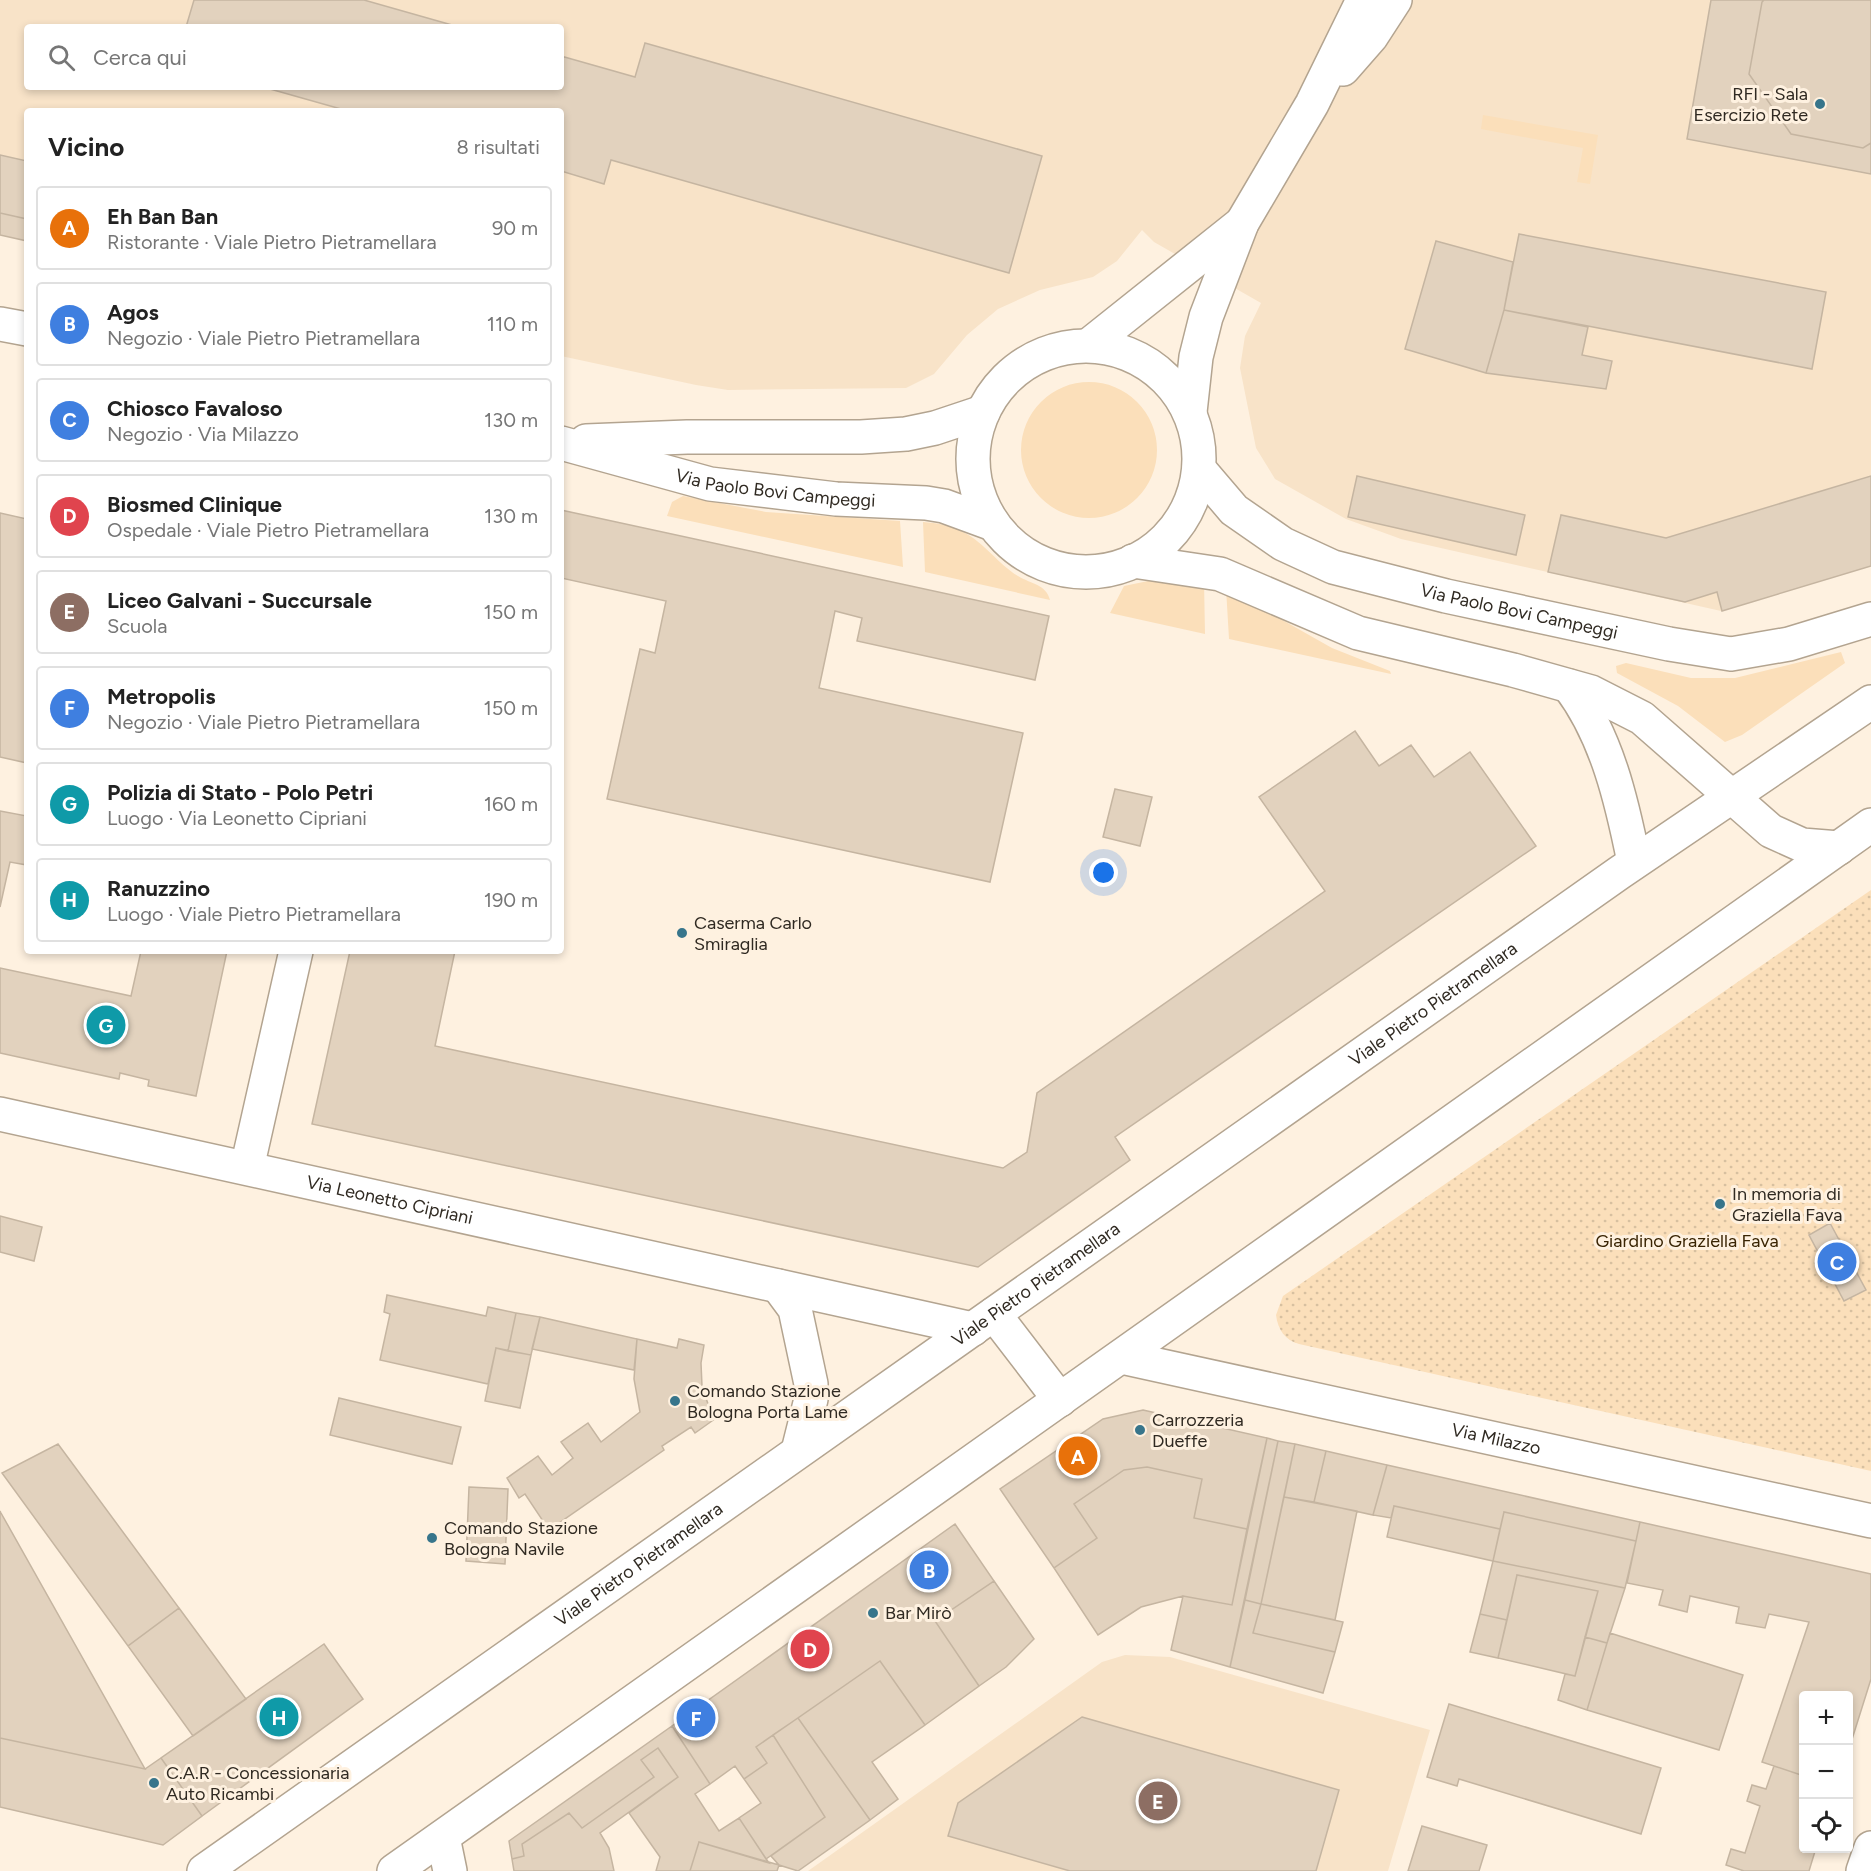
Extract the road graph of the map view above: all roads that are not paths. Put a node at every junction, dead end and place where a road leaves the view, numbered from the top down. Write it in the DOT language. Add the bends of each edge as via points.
graph roads {
  1 [pos="1362,0"];
  2 [pos="1395,0"];
  3 [pos="1312,104"];
  4 [pos="1242,222"];
  5 [pos="0,324"];
  6 [pos="24,328"];
  7 [pos="1089,345"];
  8 [pos="983,412"];
  9 [pos="1190,412"];
  10 [pos="564,443"];
  11 [pos="564,444"];
  12 [pos="1199,469"];
  13 [pos="993,524"];
  14 [pos="1133,561"];
  15 [pos="1871,619"];
  16 [pos="1569,686"];
  17 [pos="1871,702"];
  18 [pos="1732,795"];
  19 [pos="1871,825"];
  20 [pos="1839,848"];
  21 [pos="1634,862"];
  22 [pos="295,954"];
  23 [pos="0,1114"];
  24 [pos="247,1168"];
  25 [pos="778,1286"];
  26 [pos="983,1321"];
  27 [pos="1121,1357"];
  28 [pos="1060,1400"];
  29 [pos="798,1451"];
  30 [pos="1871,1521"];
  31 [pos="443,1837"];
  32 [pos="1871,1848"];
  33 [pos="204,1871"];
  34 [pos="394,1871"];
  35 [pos="450,1871"];
  36 [pos="1863,1871"];
  1 -- 3 [label="street"];
  2 -- 3 [label="street" via="1371,37"];
  3 -- 4 [label="street"];
  4 -- 7 [label="street"];
  4 -- 9 [label="street" via="1206,317 1196,357"];
  5 -- 6 [label="street"];
  7 -- 8 [label="street" via="1056,350 1026,362 1001,384"];
  7 -- 9 [label="street" via="1120,351 1149,364 1173,386"];
  8 -- 10 [label="street, Via Paolo Bovi Campeggi" via="906,434"];
  8 -- 13 [label="street" via="974,440 973,469 980,498"];
  9 -- 12 [label="street" via="1198,440"];
  11 -- 13 [label="street, Via Paolo Bovi Campeggi" via="710,484 836,499 926,503"];
  12 -- 14 [label="street" via="1192,498 1179,524 1158,546"];
  12 -- 15 [label="street, Via Paolo Bovi Campeggi" via="1234,510 1283,544 1333,567 1446,596 1731,654 1788,644"];
  13 -- 14 [label="street" via="1015,546 1041,562 1072,571 1103,570"];
  14 -- 16 [label="street" via="1220,574 1358,633"];
  16 -- 18 [label="street" via="1609,700 1642,718"];
  16 -- 21 [label="street" via="1605,751"];
  17 -- 18 [label="street, Viale Pietro Pietramellara"];
  18 -- 20 [label="street" via="1771,831 1802,845"];
  18 -- 21 [label="street, Viale Pietro Pietramellara"];
  19 -- 20 [label="street"];
  20 -- 27 [label="street"];
  21 -- 26 [label="street, Viale Pietro Pietramellara"];
  22 -- 24 [label="street"];
  23 -- 24 [label="street, Via Leonetto Cipriani"];
  24 -- 25 [label="street, Via Leonetto Cipriani"];
  25 -- 26 [label="street, Via Leonetto Cipriani"];
  25 -- 29 [label="street" via="795,1309 811,1384"];
  26 -- 28 [label="street"];
  26 -- 29 [label="street, Viale Pietro Pietramellara"];
  27 -- 28 [label="street"];
  27 -- 30 [label="street, Via Milazzo"];
  28 -- 31 [label="street"];
  29 -- 33 [label="street, Viale Pietro Pietramellara"];
  31 -- 34 [label="street"];
  31 -- 35 [label="street"];
  32 -- 36 [label="street"];
}
